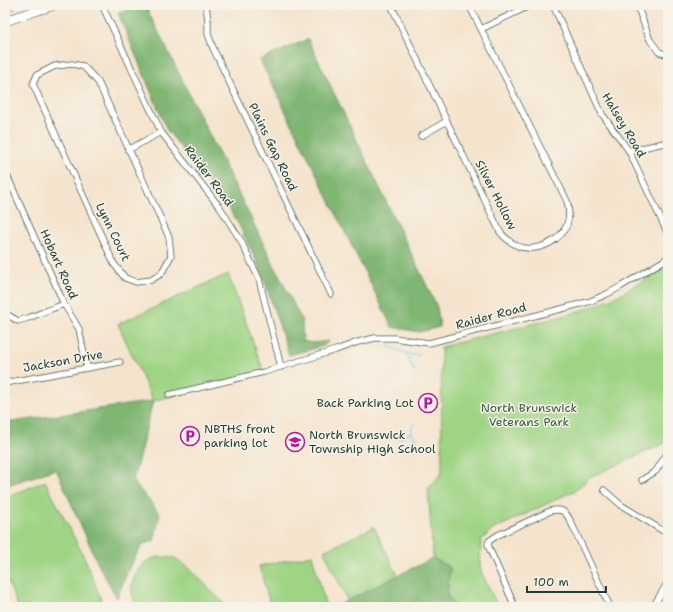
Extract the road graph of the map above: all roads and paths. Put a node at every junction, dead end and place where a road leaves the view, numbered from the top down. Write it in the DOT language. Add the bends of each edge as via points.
graph roads {
  1 [pos="10,5"];
  2 [pos="54,5"];
  3 [pos="102,5"];
  4 [pos="206,5"];
  5 [pos="391,5"];
  6 [pos="469,5"];
  7 [pos="531,5"];
  8 [pos="553,5"];
  9 [pos="637,5"];
  10 [pos="5,7"];
  11 [pos="5,21"];
  12 [pos="482,29"];
  13 [pos="668,55"];
  14 [pos="447,121"];
  15 [pos="161,132"];
  16 [pos="421,136"];
  17 [pos="668,142"];
  18 [pos="128,150"];
  19 [pos="629,151"];
  20 [pos="5,171"];
  21 [pos="668,234"];
  22 [pos="668,258"];
  23 [pos="331,294"];
  24 [pos="64,304"];
  25 [pos="5,311"];
  26 [pos="120,362"];
  27 [pos="281,367"];
  28 [pos="87,368"];
  29 [pos="7,382"];
  30 [pos="169,395"];
  31 [pos="668,452"];
  32 [pos="642,480"];
  33 [pos="604,490"];
  34 [pos="668,534"];
  35 [pos="668,582"];
  36 [pos="515,607"];
  37 [pos="610,607"];
  38 [pos="652,607"];
  1 -- 10 [label="highway"];
  2 -- 11 [label="highway"];
  3 -- 15 [label="street, Raider Road"];
  4 -- 23 [label="street, Plains Gap Road" via="208,34 213,48"];
  5 -- 14 [label="street, Silver Hollow"];
  6 -- 12 [label="street, Silver Hollow"];
  7 -- 12 [label="street"];
  8 -- 19 [label="street, Halsey Road" via="602,114"];
  9 -- 13 [label="street" via="650,40 659,52"];
  12 -- 14 [label="street, Silver Hollow" via="567,201 570,212 567,227 558,238 542,247 527,249 506,240"];
  14 -- 16 [label="street"];
  15 -- 18 [label="street"];
  15 -- 27 [label="street, Raider Road" via="221,209 241,240 259,279"];
  17 -- 19 [label="street"];
  18 -- 18 [label="street, Lynn Court" via="169,237 171,256 161,274 152,280 136,282 126,278 114,264 33,84 37,75 55,66 83,66 98,82"];
  19 -- 21 [label="street, Halsey Road"];
  20 -- 24 [label="street, Hobart Road"];
  22 -- 27 [label="street, Raider Road" via="633,280 591,301 429,343 375,338"];
  24 -- 25 [label="street" via="18,321"];
  24 -- 28 [label="street, Hobart Road" via="79,328"];
  26 -- 28 [label="street, Jackson Drive"];
  27 -- 30 [label="street, Raider Road"];
  28 -- 29 [label="street, Jackson Drive"];
  31 -- 32 [label="street" via="656,471"];
  33 -- 34 [label="street" via="621,505"];
  35 -- 38 [label="street"];
  36 -- 37 [label="street" via="488,545 489,541 558,509 566,512"];
}
